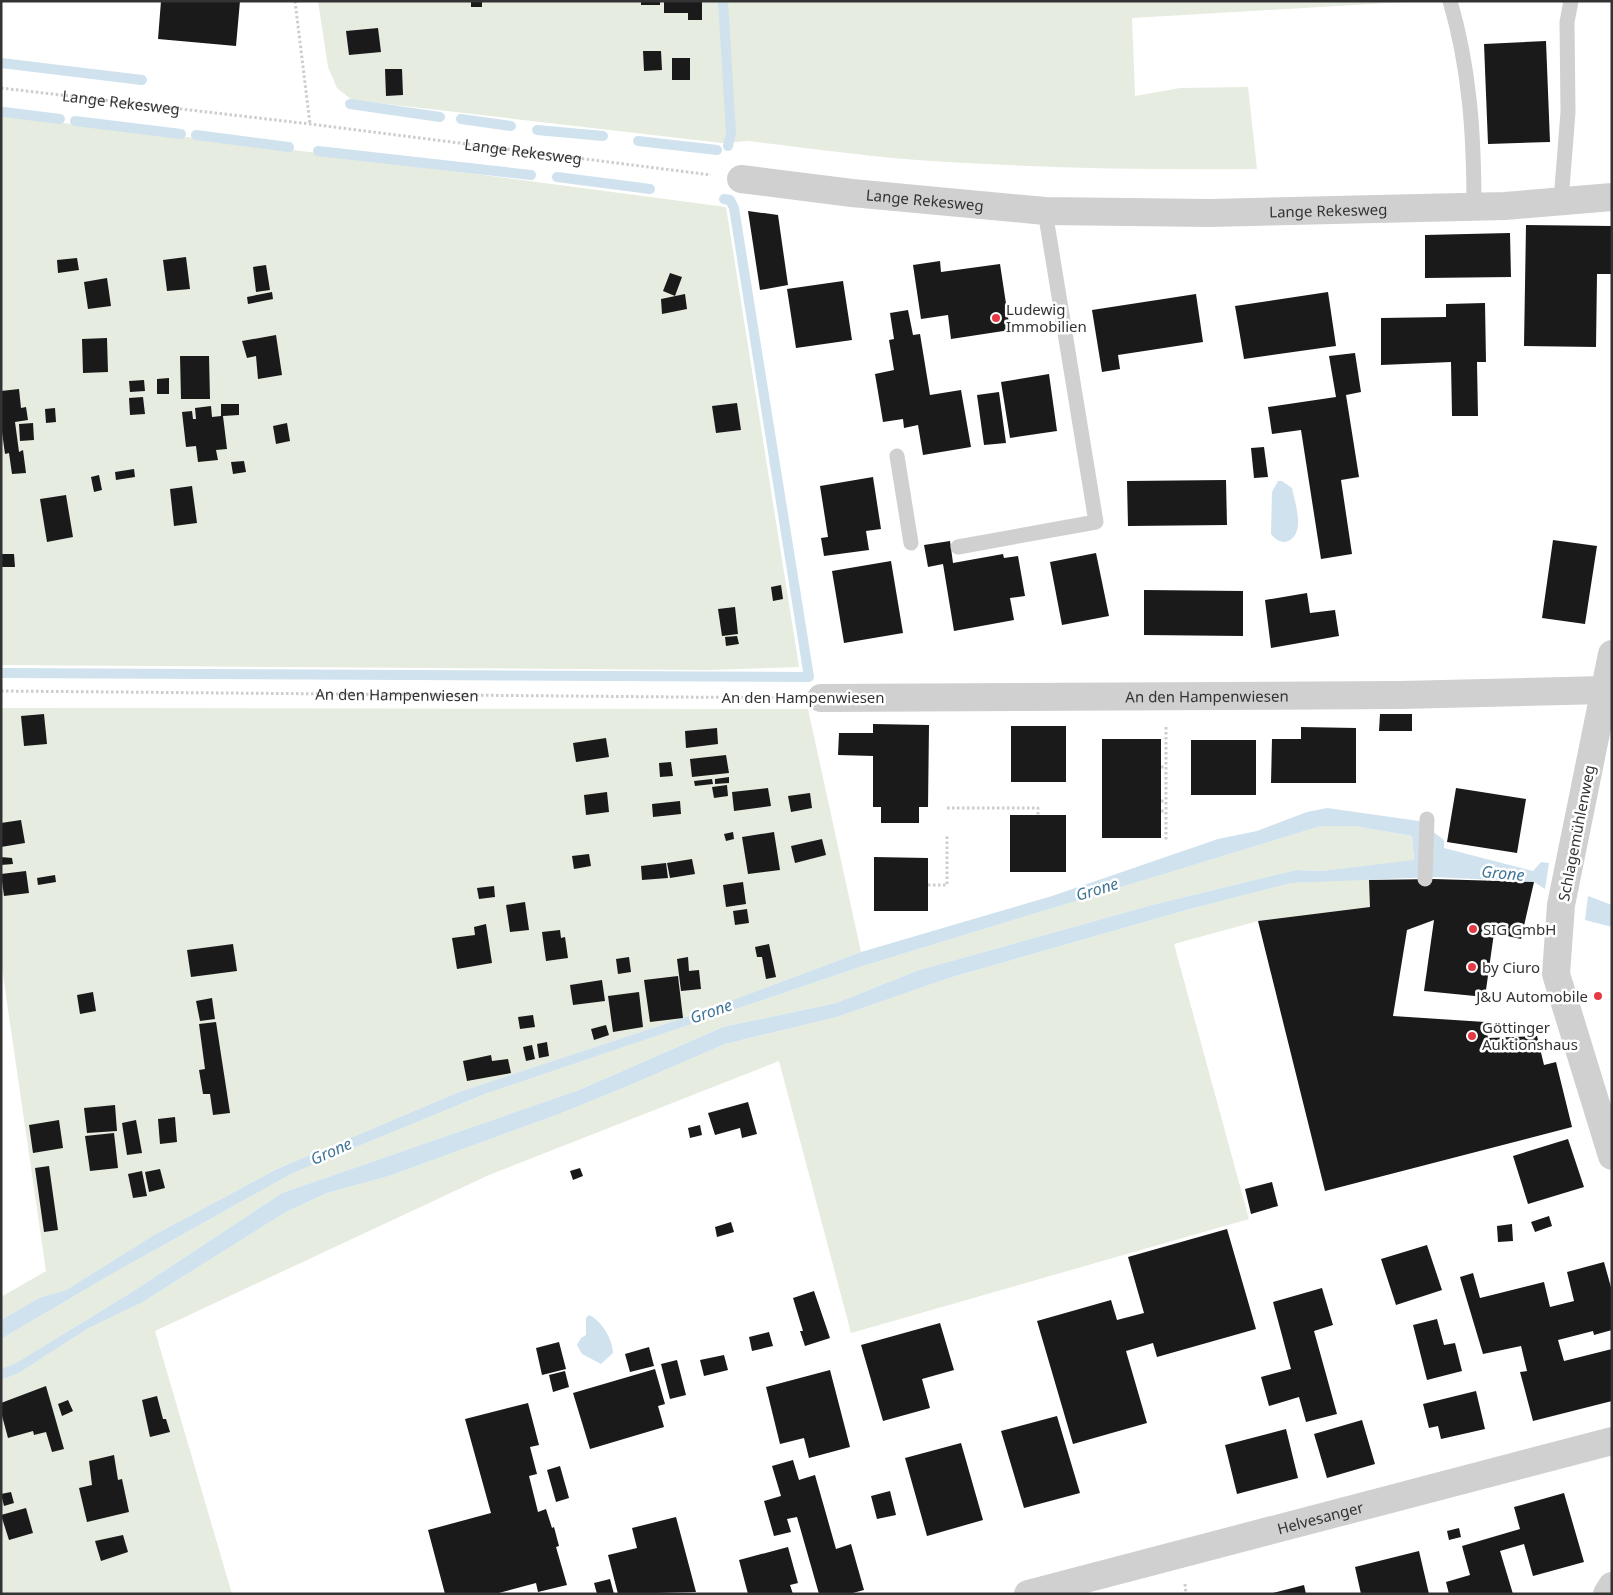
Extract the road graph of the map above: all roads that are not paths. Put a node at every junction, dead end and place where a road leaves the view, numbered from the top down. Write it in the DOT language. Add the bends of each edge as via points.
graph roads {
  1 [pos="1450,1"];
  2 [pos="1571,1"];
  3 [pos="741,179"];
  4 [pos="1612,197"];
  5 [pos="1562,201"];
  6 [pos="1474,207"];
  7 [pos="1045,211"];
  8 [pos="897,456"];
  9 [pos="912,543"];
  10 [pos="958,547"];
  11 [pos="1612,654"];
  12 [pos="1604,690"];
  13 [pos="822,698"];
  14 [pos="1427,819"];
  15 [pos="1425,879"];
  16 [pos="1612,1156"];
  17 [pos="1612,1441"];
  18 [pos="1612,1586"];
  19 [pos="1028,1594"];
  20 [pos="1607,1594"];
  1 -- 6 [label="lane" via="1467,72 1474,142"];
  2 -- 5 [label="lane"];
  3 -- 7 [label="street, Lange Rekesweg"];
  4 -- 5 [label="street, Lange Rekesweg"];
  5 -- 6 [label="street, Lange Rekesweg"];
  6 -- 7 [label="street, Lange Rekesweg" via="1210,213"];
  7 -- 10 [label="lane" via="1096,522"];
  8 -- 9 [label="lane"];
  11 -- 12 [label="street, Schlagemühlenweg"];
  12 -- 13 [label="street, An den Hampenwiesen" via="1400,695"];
  12 -- 16 [label="street, Schlagemühlenweg" via="1561,905 1556,974"];
  14 -- 15 [label="lane"];
  17 -- 19 [label="street, Helvesanger"];
  18 -- 20 [label="street"];
}
